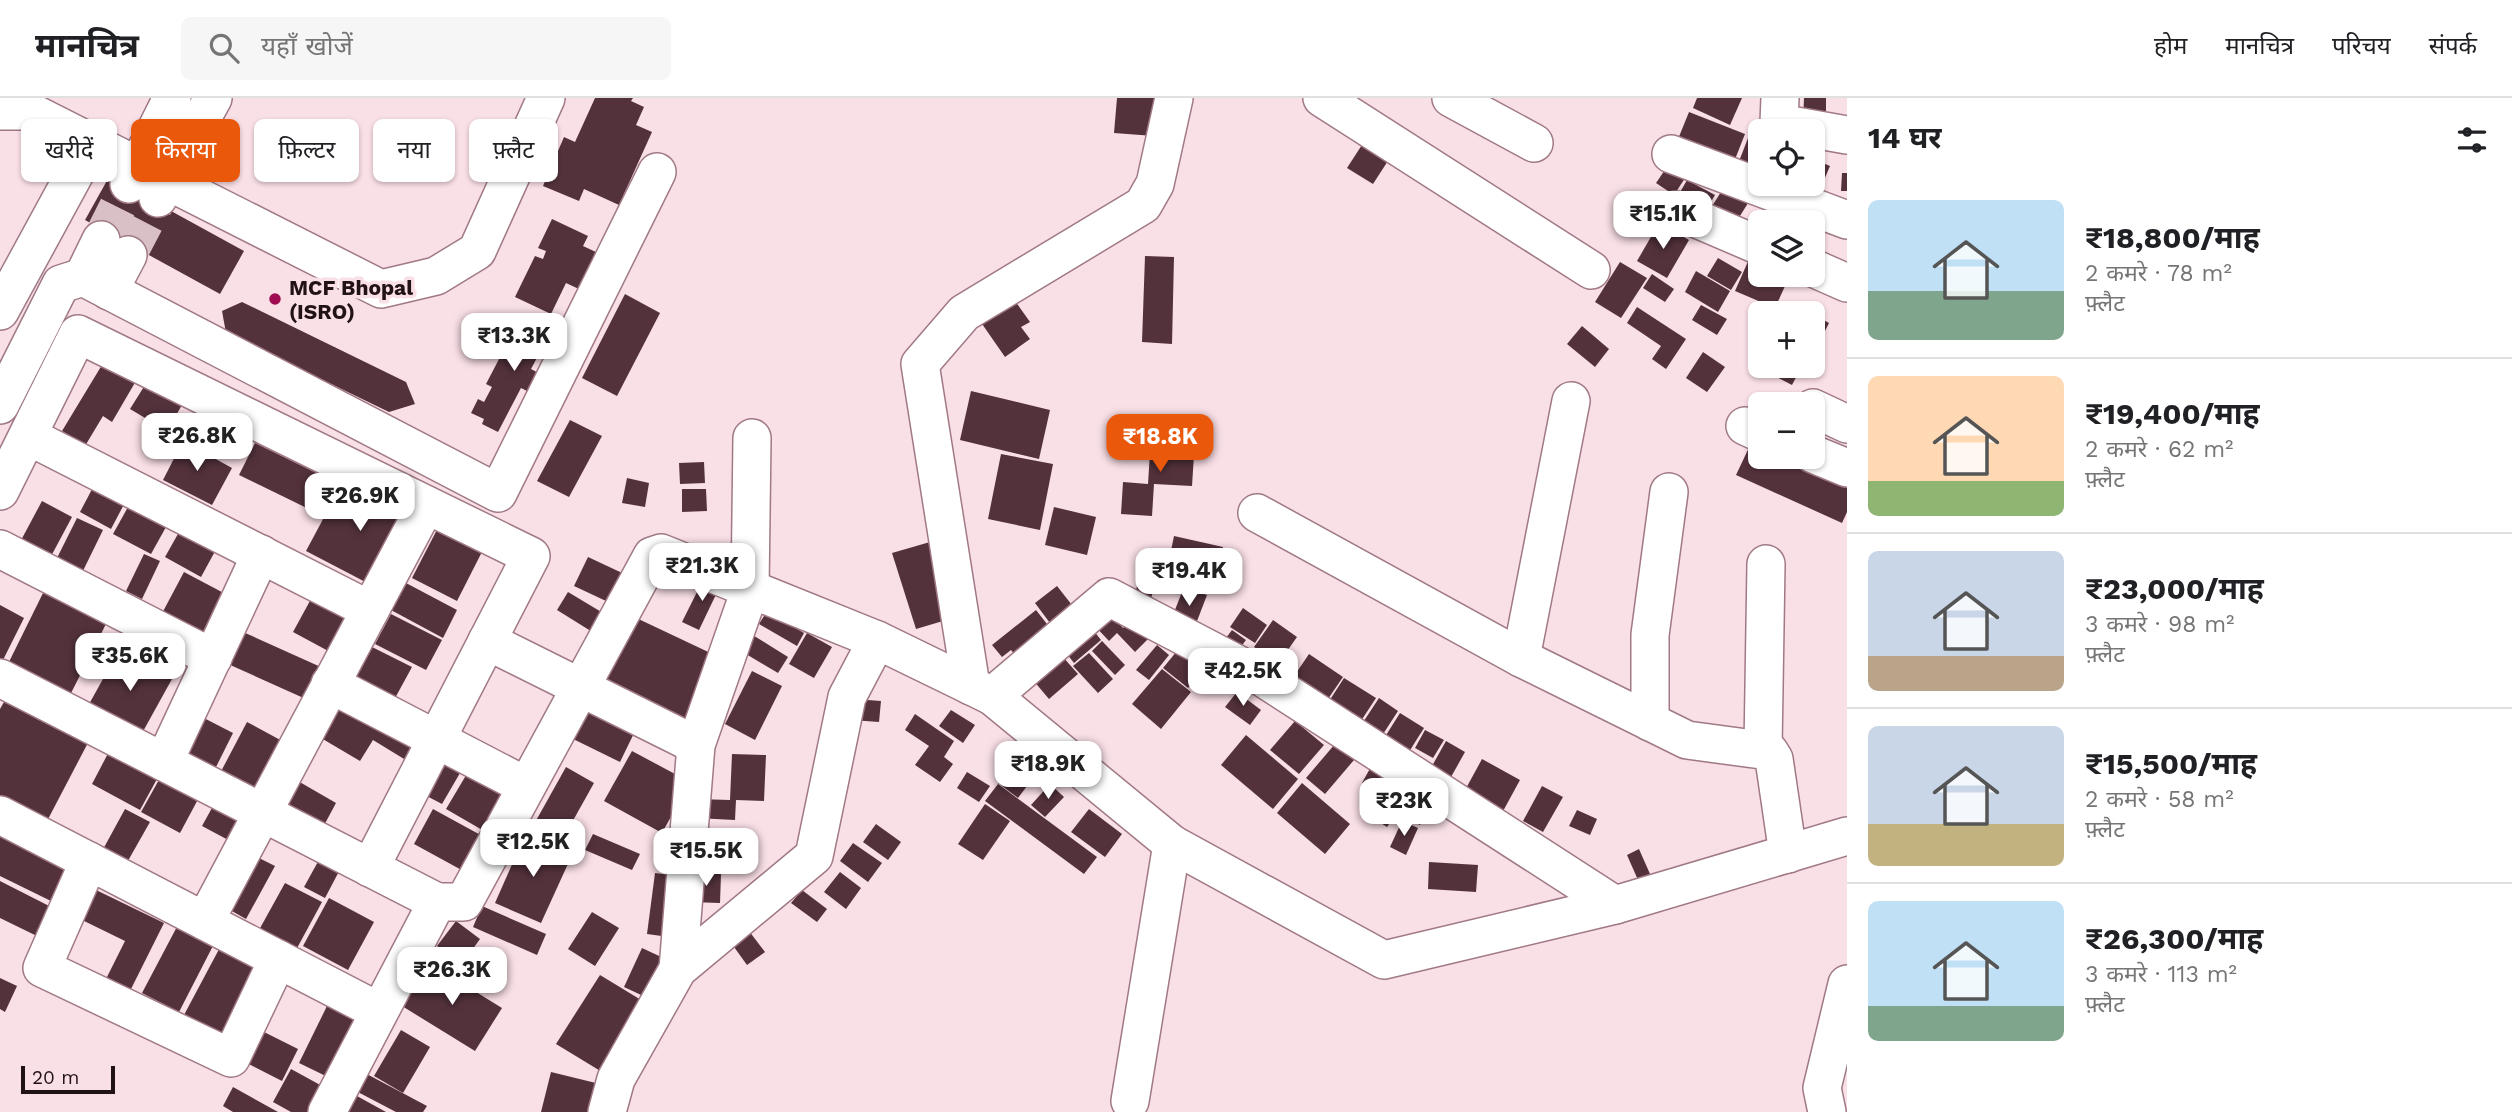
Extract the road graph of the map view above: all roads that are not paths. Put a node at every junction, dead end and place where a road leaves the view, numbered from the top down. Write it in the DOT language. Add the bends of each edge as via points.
graph roads {
  1 [pos="172,98"];
  2 [pos="213,98"];
  3 [pos="546,98"];
  4 [pos="1174,98"];
  5 [pos="1322,98"];
  6 [pos="1451,98"];
  7 [pos="1780,98"];
  8 [pos="20,107"];
  9 [pos="45,119"];
  10 [pos="166,119"];
  11 [pos="197,119"];
  12 [pos="1847,135"];
  13 [pos="1534,143"];
  14 [pos="1671,154"];
  15 [pos="657,172"];
  16 [pos="70,182"];
  17 [pos="148,182"];
  18 [pos="1676,210"];
  19 [pos="1847,220"];
  20 [pos="1748,241"];
  21 [pos="115,248"];
  22 [pos="1591,270"];
  23 [pos="1825,273"];
  24 [pos="1847,283"];
  25 [pos="96,284"];
  26 [pos="0,311"];
  27 [pos="1572,401"];
  28 [pos="0,405"];
  29 [pos="1825,414"];
  30 [pos="1847,424"];
  31 [pos="28,436"];
  32 [pos="752,438"];
  33 [pos="1825,459"];
  34 [pos="1847,468"];
  35 [pos="0,491"];
  36 [pos="1669,492"];
  37 [pos="426,505"];
  38 [pos="1257,513"];
  39 [pos="0,549"];
  40 [pos="261,554"];
  41 [pos="1766,564"];
  42 [pos="750,590"];
  43 [pos="370,610"];
  44 [pos="877,640"];
  45 [pos="487,641"];
  46 [pos="213,659"];
  47 [pos="1521,659"];
  48 [pos="0,678"];
  49 [pos="330,684"];
  50 [pos="580,688"];
  51 [pos="981,691"];
  52 [pos="1650,722"];
  53 [pos="437,739"];
  54 [pos="696,745"];
  55 [pos="1763,748"];
  56 [pos="164,762"];
  57 [pos="526,786"];
  58 [pos="262,813"];
  59 [pos="0,815"];
  60 [pos="1847,836"];
  61 [pos="1172,844"];
  62 [pos="1788,854"];
  63 [pos="89,861"];
  64 [pos="370,868"];
  65 [pos="437,902"];
  66 [pos="1615,905"];
  67 [pos="205,921"];
  68 [pos="278,959"];
  69 [pos="678,969"];
  70 [pos="1847,984"];
  71 [pos="378,1011"];
  72 [pos="1130,1101"];
  73 [pos="327,1112"];
  74 [pos="607,1112"];
  75 [pos="1827,1112"];
  1 -- 10 [label="street"];
  2 -- 11 [label="street"];
  3 -- 17 [label="street" via="477,251 436,275 381,289"];
  4 -- 51 [label="street" via="1155,184 1143,205 964,313 919,365"];
  5 -- 22 [label="street"];
  6 -- 13 [label="street"];
  7 -- 12 [label="street" via="1779,123"];
  8 -- 9 [label="street"];
  14 -- 19 [label="street"];
  15 -- 25 [label="street" via="498,493"];
  16 -- 26 [label="street"];
  18 -- 20 [label="street"];
  21 -- 25 [label="street"];
  23 -- 24 [label="street"];
  25 -- 28 [label="street" via="61,284"];
  27 -- 47 [label="street"];
  29 -- 30 [label="street"];
  31 -- 35 [label="street"];
  31 -- 37 [label="street" via="78,334"];
  31 -- 40 [label="street"];
  32 -- 42 [label="street"];
  33 -- 34 [label="street"];
  36 -- 52 [label="street" via="1650,635"];
  37 -- 43 [label="street"];
  37 -- 45 [label="street" via="531,556"];
  38 -- 47 [label="street"];
  39 -- 46 [label="street"];
  40 -- 43 [label="street"];
  40 -- 46 [label="street"];
  41 -- 55 [label="street"];
  42 -- 44 [label="street"];
  42 -- 50 [label="street" via="662,553 652,556"];
  42 -- 54 [label="street"];
  43 -- 49 [label="street"];
  44 -- 51 [label="street"];
  44 -- 69 [label="street" via="846,697 814,856"];
  45 -- 50 [label="street"];
  45 -- 53 [label="street"];
  46 -- 56 [label="street"];
  47 -- 52 [label="street"];
  48 -- 56 [label="street"];
  49 -- 53 [label="street"];
  49 -- 58 [label="street"];
  50 -- 54 [label="street"];
  50 -- 57 [label="street"];
  51 -- 61 [label="street"];
  51 -- 66 [label="street" via="1109,597 1260,676"];
  52 -- 55 [label="street" via="1699,743"];
  53 -- 57 [label="street"];
  53 -- 64 [label="street"];
  54 -- 69 [label="street"];
  55 -- 62 [label="street" via="1774,760"];
  56 -- 58 [label="street"];
  57 -- 65 [label="street" via="464,902"];
  58 -- 64 [label="street"];
  58 -- 67 [label="street"];
  59 -- 63 [label="street"];
  60 -- 62 [label="street"];
  61 -- 66 [label="street" via="1384,960"];
  61 -- 72 [label="street"];
  62 -- 66 [label="street"];
  63 -- 67 [label="street"];
  63 -- 68 [label="street" via="42,968 231,1058"];
  64 -- 65 [label="street"];
  65 -- 71 [label="street"];
  67 -- 68 [label="street"];
  68 -- 71 [label="street"];
  69 -- 74 [label="street" via="616,1079"];
  70 -- 75 [label="street" via="1822,1088"];
  71 -- 73 [label="street"];
}
